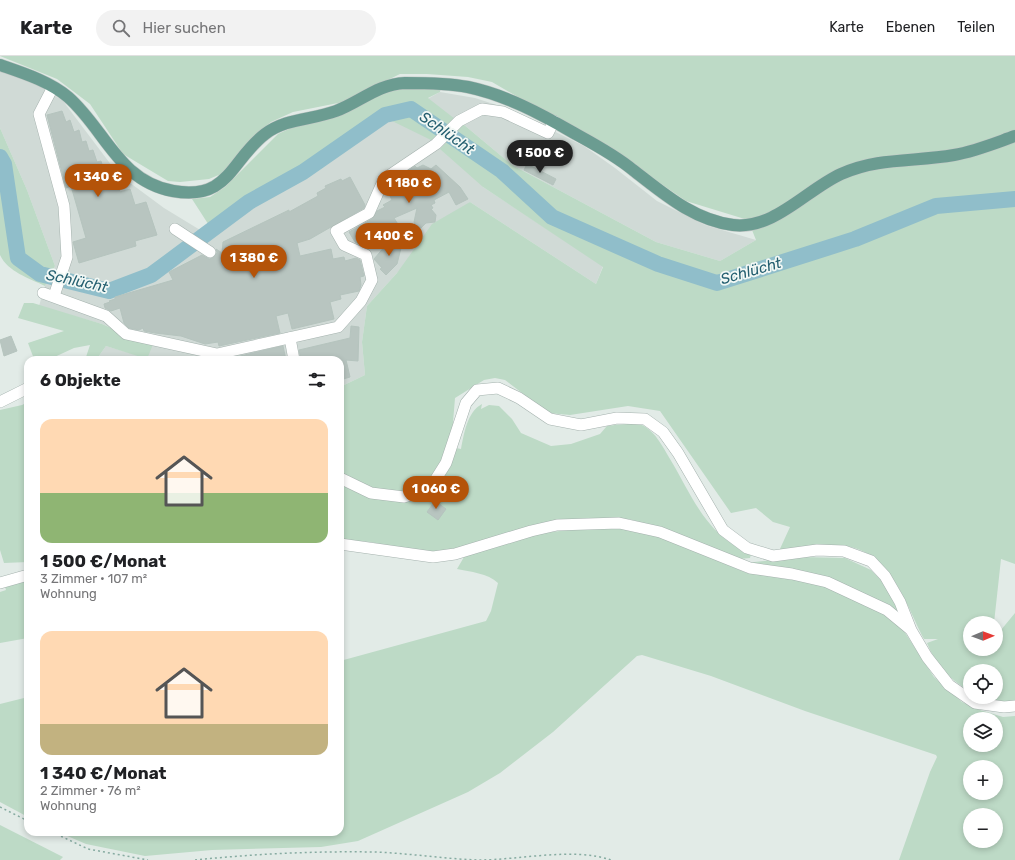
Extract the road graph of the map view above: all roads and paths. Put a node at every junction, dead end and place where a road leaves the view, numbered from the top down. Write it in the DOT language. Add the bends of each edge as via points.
graph roads {
  1 [pos="0,65"];
  2 [pos="53,87"];
  3 [pos="554,122"];
  4 [pos="1015,136"];
  5 [pos="175,229"];
  6 [pos="210,252"];
  7 [pos="290,338"];
  8 [pos="293,356"];
  9 [pos="24,390"];
  10 [pos="0,402"];
  11 [pos="344,480"];
  12 [pos="344,545"];
  13 [pos="24,576"];
  14 [pos="0,583"];
  15 [pos="910,630"];
  16 [pos="1015,706"];
  17 [pos="0,807"];
  18 [pos="24,819"];
  19 [pos="60,836"];
  20 [pos="602,857"];
  21 [pos="148,860"];
  22 [pos="195,860"];
  23 [pos="605,860"];
  24 [pos="611,860"];
  1 -- 2 [label="main road"];
  2 -- 3 [label="main road" via="67,96 84,113 118,160 132,172 168,190 188,194 209,189 224,181 264,134 281,124 334,112 386,86 422,83 468,87 523,106"];
  2 -- 7 [label="street" via="39,114 64,206 66,257 57,284 48,295 106,316 126,334 217,354"];
  3 -- 4 [label="main road" via="605,150 681,206 721,223 736,225 760,223 778,214 821,184 859,168 879,162 952,156 976,151"];
  3 -- 7 [label="street" via="548,133 503,112 482,109 459,121 436,144 384,178 369,213 336,231 344,245 366,255 372,280 361,301 338,327"];
  5 -- 6 [label="street"];
  7 -- 8 [label="street"];
  9 -- 10 [label="street"];
  11 -- 15 [label="street" via="371,493 404,497 429,490 446,463 466,403 477,390 498,388 519,398 550,419 581,425 617,418 645,419 663,432 678,453 723,530 747,548 773,556 817,550 844,551 871,560 885,576 900,602"];
  12 -- 15 [label="street" via="433,557 455,554 531,531 557,526 619,523 660,532 750,568 827,582 887,610"];
  13 -- 14 [label="street"];
  15 -- 16 [label="street" via="949,685 975,703"];
  17 -- 18 [label="path"];
  19 -- 21 [label="path" via="88,849"];
  20 -- 22 [label="path" via="579,855 479,860 366,852 258,853"];
  20 -- 23 [label="path"];
  20 -- 24 [label="path"];
}
